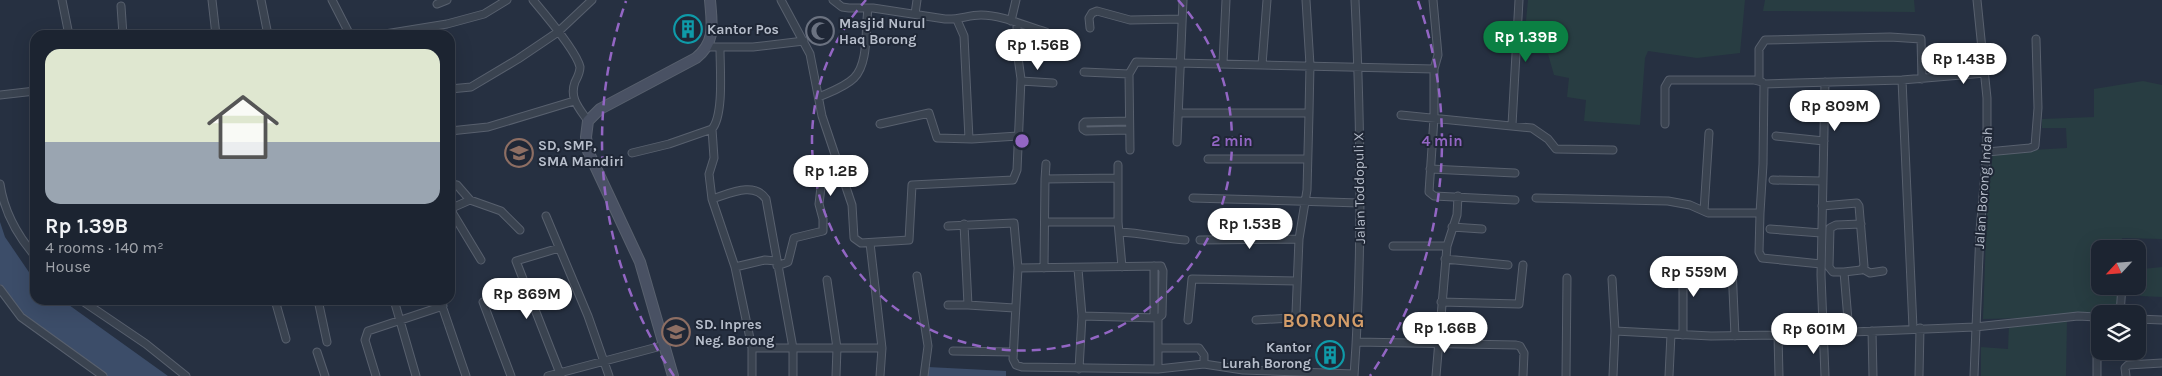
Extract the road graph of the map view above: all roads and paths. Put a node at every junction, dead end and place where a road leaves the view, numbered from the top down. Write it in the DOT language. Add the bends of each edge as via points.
graph roads {
  1 [pos="62,0"];
  2 [pos="212,0"];
  3 [pos="261,0"];
  4 [pos="332,0"];
  5 [pos="447,0"];
  6 [pos="507,0"];
  7 [pos="534,0"];
  8 [pos="592,0"];
  9 [pos="710,0"];
  10 [pos="781,0"];
  11 [pos="833,0"];
  12 [pos="918,0"];
  13 [pos="1016,0"];
  14 [pos="1184,0"];
  15 [pos="1226,0"];
  16 [pos="1268,0"];
  17 [pos="1306,0"];
  18 [pos="1355,0"];
  19 [pos="1433,0"];
  20 [pos="1519,0"];
  21 [pos="1977,0"];
  22 [pos="437,4"];
  23 [pos="872,5"];
  24 [pos="121,6"];
  25 [pos="915,14"];
  26 [pos="957,20"];
  27 [pos="1182,20"];
  28 [pos="1014,22"];
  29 [pos="1090,28"];
  30 [pos="68,30"];
  31 [pos="123,30"];
  32 [pos="215,30"];
  33 [pos="267,30"];
  34 [pos="347,30"];
  35 [pos="410,30"];
  36 [pos="558,32"];
  37 [pos="1046,32"];
  38 [pos="2036,39"];
  39 [pos="804,41"];
  40 [pos="708,47"];
  41 [pos="720,49"];
  42 [pos="1179,62"];
  43 [pos="1223,63"];
  44 [pos="1262,64"];
  45 [pos="1310,66"];
  46 [pos="1357,67"];
  47 [pos="1434,69"];
  48 [pos="1084,72"];
  49 [pos="1985,73"];
  50 [pos="1129,74"];
  51 [pos="1922,79"];
  52 [pos="1021,80"];
  53 [pos="1902,80"];
  54 [pos="1762,82"];
  55 [pos="1825,82"];
  56 [pos="1053,84"];
  57 [pos="455,89"];
  58 [pos="30,92"];
  59 [pos="0,95"];
  60 [pos="819,97"];
  61 [pos="574,101"];
  62 [pos="1178,113"];
  63 [pos="1309,113"];
  64 [pos="1401,115"];
  65 [pos="1434,118"];
  66 [pos="588,121"];
  67 [pos="1129,121"];
  68 [pos="880,124"];
  69 [pos="1665,124"];
  70 [pos="1512,126"];
  71 [pos="712,129"];
  72 [pos="455,130"];
  73 [pos="1128,130"];
  74 [pos="1709,133"];
  75 [pos="1018,136"];
  76 [pos="1776,136"];
  77 [pos="969,139"];
  78 [pos="1824,140"];
  79 [pos="1177,142"];
  80 [pos="1130,150"];
  81 [pos="1612,150"];
  82 [pos="1987,152"];
  83 [pos="632,153"];
  84 [pos="1208,158"];
  85 [pos="1307,159"];
  86 [pos="813,164"];
  87 [pos="1046,164"];
  88 [pos="1118,165"];
  89 [pos="1430,169"];
  90 [pos="1515,173"];
  91 [pos="1118,178"];
  92 [pos="1045,179"];
  93 [pos="1773,180"];
  94 [pos="1822,181"];
  95 [pos="0,184"];
  96 [pos="455,185"];
  97 [pos="1458,196"];
  98 [pos="1193,198"];
  99 [pos="1536,198"];
  100 [pos="712,199"];
  101 [pos="470,200"];
  102 [pos="1304,200"];
  103 [pos="1515,200"];
  104 [pos="1360,203"];
  105 [pos="1822,206"];
  106 [pos="455,208"];
  107 [pos="1704,211"];
  108 [pos="1760,213"];
  109 [pos="455,214"];
  110 [pos="546,216"];
  111 [pos="1046,222"];
  112 [pos="1118,222"];
  113 [pos="964,224"];
  114 [pos="1861,224"];
  115 [pos="948,226"];
  116 [pos="1452,227"];
  117 [pos="1482,229"];
  118 [pos="1770,229"];
  119 [pos="520,230"];
  120 [pos="1119,232"];
  121 [pos="1821,233"];
  122 [pos="1299,239"];
  123 [pos="1185,240"];
  124 [pos="1200,240"];
  125 [pos="870,243"];
  126 [pos="1393,246"];
  127 [pos="1447,246"];
  128 [pos="559,248"];
  129 [pos="30,250"];
  130 [pos="1445,259"];
  131 [pos="481,260"];
  132 [pos="1683,261"];
  133 [pos="776,263"];
  134 [pos="1821,264"];
  135 [pos="1508,265"];
  136 [pos="1522,265"];
  137 [pos="1122,266"];
  138 [pos="735,267"];
  139 [pos="1732,267"];
  140 [pos="1018,268"];
  141 [pos="1044,268"];
  142 [pos="1078,269"];
  143 [pos="1863,269"];
  144 [pos="1883,271"];
  145 [pos="1844,272"];
  146 [pos="917,276"];
  147 [pos="1567,278"];
  148 [pos="1612,279"];
  149 [pos="827,280"];
  150 [pos="1297,281"];
  151 [pos="0,289"];
  152 [pos="482,302"];
  153 [pos="1441,302"];
  154 [pos="948,304"];
  155 [pos="968,304"];
  156 [pos="88,305"];
  157 [pos="276,305"];
  158 [pos="319,305"];
  159 [pos="396,305"];
  160 [pos="436,305"];
  161 [pos="442,305"];
  162 [pos="1014,308"];
  163 [pos="1082,316"];
  164 [pos="2091,317"];
  165 [pos="1156,318"];
  166 [pos="2146,319"];
  167 [pos="400,320"];
  168 [pos="1188,320"];
  169 [pos="1256,320"];
  170 [pos="2162,320"];
  171 [pos="1975,327"];
  172 [pos="1917,328"];
  173 [pos="1615,331"];
  174 [pos="1872,331"];
  175 [pos="1849,332"];
  176 [pos="1825,333"];
  177 [pos="1671,334"];
  178 [pos="1683,335"];
  179 [pos="1778,335"];
  180 [pos="1734,336"];
  181 [pos="286,339"];
  182 [pos="327,342"];
  183 [pos="1357,342"];
  184 [pos="1437,343"];
  185 [pos="665,345"];
  186 [pos="752,348"];
  187 [pos="793,348"];
  188 [pos="837,348"];
  189 [pos="882,348"];
  190 [pos="1158,348"];
  191 [pos="952,351"];
  192 [pos="317,352"];
  193 [pos="1013,352"];
  194 [pos="605,360"];
  195 [pos="2098,360"];
  196 [pos="2162,363"];
  197 [pos="1204,364"];
  198 [pos="1079,369"];
  199 [pos="1158,369"];
  200 [pos="560,374"];
  201 [pos="1308,374"];
  202 [pos="1354,375"];
  203 [pos="103,376"];
  204 [pos="186,376"];
  205 [pos="326,376"];
  206 [pos="376,376"];
  207 [pos="416,376"];
  208 [pos="466,376"];
  209 [pos="511,376"];
  210 [pos="548,376"];
  211 [pos="609,376"];
  212 [pos="673,376"];
  213 [pos="752,376"];
  214 [pos="793,376"];
  215 [pos="836,376"];
  216 [pos="880,376"];
  217 [pos="924,376"];
  218 [pos="1436,376"];
  219 [pos="1523,376"];
  220 [pos="1566,376"];
  221 [pos="1612,376"];
  222 [pos="1669,376"];
  223 [pos="1779,376"];
  224 [pos="1825,376"];
  225 [pos="1872,376"];
  226 [pos="1919,376"];
  227 [pos="1974,376"];
  228 [pos="2097,376"];
  229 [pos="2126,376"];
  1 -- 30 [label="street"];
  2 -- 32 [label="street"];
  3 -- 33 [label="street"];
  4 -- 34 [label="street"];
  5 -- 22 [label="street"];
  6 -- 35 [label="street" via="484,14"];
  7 -- 36 [label="street"];
  8 -- 36 [label="street"];
  9 -- 40 [label="main road" via="711,37"];
  10 -- 39 [label="street"];
  11 -- 23 [label="street" via="842,7"];
  12 -- 25 [label="street"];
  13 -- 28 [label="street"];
  14 -- 27 [label="street"];
  15 -- 43 [label="street"];
  16 -- 44 [label="street"];
  17 -- 45 [label="street"];
  18 -- 46 [label="street, Jalan Toddopuli X"];
  19 -- 47 [label="street" via="1438,55"];
  20 -- 70 [label="street"];
  21 -- 49 [label="street, Jalan Borong Indah"];
  23 -- 25 [label="street"];
  23 -- 60 [label="street" via="858,72 846,84"];
  24 -- 31 [label="street"];
  25 -- 26 [label="street"];
  26 -- 28 [label="street" via="979,15"];
  26 -- 77 [label="street" via="964,36"];
  27 -- 29 [label="street" via="1130,20 1098,11 1089,18"];
  27 -- 42 [label="street"];
  28 -- 37 [label="street"];
  28 -- 52 [label="street"];
  36 -- 57 [label="street" via="471,87"];
  36 -- 61 [label="street" via="580,67 572,92"];
  38 -- 82 [label="street" via="2038,108 2035,146"];
  39 -- 41 [label="street"];
  39 -- 60 [label="street"];
  40 -- 41 [label="street"];
  40 -- 66 [label="main road" via="696,58 600,109"];
  41 -- 71 [label="street" via="717,123"];
  42 -- 43 [label="street"];
  42 -- 50 [label="street" via="1136,62"];
  42 -- 62 [label="street"];
  43 -- 44 [label="street"];
  44 -- 45 [label="street"];
  45 -- 46 [label="street"];
  45 -- 63 [label="street"];
  46 -- 47 [label="street"];
  46 -- 104 [label="street, Jalan Toddopuli X"];
  47 -- 65 [label="street"];
  48 -- 50 [label="street"];
  49 -- 51 [label="street"];
  49 -- 82 [label="street, Jalan Borong Indah"];
  50 -- 67 [label="street"];
  51 -- 53 [label="street"];
  51 -- 54 [label="street" via="1921,40 1890,37 1765,40 1759,49"];
  52 -- 56 [label="street"];
  52 -- 75 [label="street"];
  53 -- 55 [label="street"];
  53 -- 172 [label="street"];
  54 -- 55 [label="street"];
  54 -- 69 [label="street" via="1668,80"];
  54 -- 108 [label="street"];
  55 -- 78 [label="street"];
  58 -- 59 [label="street"];
  60 -- 125 [label="street" via="852,205 854,238 861,244"];
  61 -- 66 [label="street"];
  61 -- 72 [label="street" via="488,127"];
  62 -- 63 [label="street"];
  62 -- 79 [label="street"];
  63 -- 85 [label="street"];
  64 -- 65 [label="street"];
  65 -- 70 [label="street"];
  65 -- 89 [label="street"];
  66 -- 185 [label="main road" via="588,151 640,262"];
  67 -- 73 [label="street"];
  67 -- 73 [label="street" via="1083,124 1086,131"];
  68 -- 77 [label="street" via="929,113 937,138"];
  70 -- 81 [label="street" via="1532,128 1556,149"];
  71 -- 83 [label="street"];
  71 -- 100 [label="street" via="715,143 709,180"];
  73 -- 80 [label="street"];
  74 -- 107 [label="street"];
  75 -- 77 [label="street"];
  75 -- 125 [label="street" via="1017,170 1013,180 912,185 909,240"];
  76 -- 78 [label="street"];
  78 -- 94 [label="street"];
  82 -- 171 [label="street, Jalan Borong Indah"];
  84 -- 85 [label="street"];
  85 -- 102 [label="street"];
  86 -- 133 [label="street" via="821,187 819,204 823,231 794,238 788,262"];
  87 -- 92 [label="street"];
  88 -- 91 [label="street"];
  89 -- 90 [label="street"];
  89 -- 97 [label="street" via="1431,195"];
  91 -- 92 [label="street"];
  91 -- 112 [label="street"];
  92 -- 111 [label="street"];
  93 -- 94 [label="street"];
  94 -- 105 [label="street"];
  95 -- 129 [label="street" via="11,220"];
  96 -- 101 [label="street"];
  97 -- 103 [label="street"];
  97 -- 116 [label="street"];
  98 -- 102 [label="street"];
  99 -- 107 [label="street" via="1682,202"];
  100 -- 133 [label="street" via="750,189 762,194 766,199 776,247"];
  100 -- 138 [label="street"];
  101 -- 106 [label="street"];
  101 -- 119 [label="street" via="501,211"];
  102 -- 104 [label="street"];
  102 -- 122 [label="street"];
  104 -- 183 [label="street, Jalan Toddopuli X"];
  105 -- 114 [label="street" via="1857,204"];
  105 -- 121 [label="street"];
  107 -- 108 [label="street" via="1715,214"];
  108 -- 134 [label="street" via="1759,252 1762,258"];
  109 -- 131 [label="street"];
  110 -- 128 [label="street"];
  111 -- 112 [label="street"];
  111 -- 141 [label="street"];
  112 -- 120 [label="street"];
  113 -- 115 [label="street"];
  113 -- 140 [label="street" via="1014,223"];
  113 -- 155 [label="street"];
  114 -- 143 [label="street"];
  114 -- 145 [label="street" via="1830,228 1829,267 1833,272"];
  116 -- 117 [label="street"];
  116 -- 127 [label="street"];
  118 -- 121 [label="street"];
  120 -- 123 [label="street"];
  120 -- 137 [label="street"];
  121 -- 134 [label="street"];
  122 -- 124 [label="street"];
  122 -- 150 [label="street"];
  125 -- 189 [label="street"];
  126 -- 127 [label="street"];
  127 -- 130 [label="street"];
  128 -- 194 [label="street"];
  128 -- 200 [label="street" via="516,261"];
  130 -- 135 [label="street"];
  130 -- 153 [label="street"];
  132 -- 178 [label="street"];
  133 -- 138 [label="street" via="765,260"];
  133 -- 187 [label="street"];
  134 -- 176 [label="street"];
  136 -- 153 [label="street" via="1519,304"];
  137 -- 142 [label="street"];
  137 -- 165 [label="street" via="1161,266 1162,316"];
  138 -- 186 [label="street"];
  139 -- 180 [label="street"];
  140 -- 141 [label="street"];
  140 -- 162 [label="street"];
  141 -- 142 [label="street"];
  142 -- 163 [label="street"];
  143 -- 144 [label="street" via="1870,273"];
  143 -- 145 [label="street"];
  145 -- 175 [label="street"];
  146 -- 217 [label="street" via="928,346"];
  147 -- 220 [label="street"];
  148 -- 173 [label="street"];
  149 -- 188 [label="street"];
  150 -- 168 [label="street" via="1192,279"];
  150 -- 169 [label="street" via="1296,316"];
  151 -- 203 [label="street" via="21,316"];
  152 -- 209 [label="street"];
  153 -- 184 [label="street"];
  154 -- 155 [label="street"];
  155 -- 162 [label="street"];
  156 -- 204 [label="street"];
  157 -- 181 [label="street"];
  158 -- 182 [label="street"];
  159 -- 167 [label="street"];
  160 -- 167 [label="street"];
  161 -- 208 [label="street"];
  162 -- 193 [label="street"];
  163 -- 165 [label="street"];
  163 -- 198 [label="street"];
  164 -- 171 [label="street"];
  165 -- 190 [label="street"];
  166 -- 170 [label="street"];
  167 -- 206 [label="street" via="365,335"];
  167 -- 207 [label="street"];
  171 -- 172 [label="street"];
  171 -- 227 [label="street, Jalan Borong Indah"];
  172 -- 174 [label="street"];
  172 -- 226 [label="street"];
  173 -- 177 [label="street"];
  173 -- 221 [label="street"];
  174 -- 175 [label="street"];
  174 -- 225 [label="street"];
  175 -- 176 [label="street"];
  176 -- 179 [label="street"];
  176 -- 224 [label="street"];
  177 -- 178 [label="street"];
  177 -- 222 [label="street"];
  178 -- 180 [label="street"];
  179 -- 180 [label="street"];
  179 -- 223 [label="street"];
  183 -- 184 [label="street"];
  183 -- 202 [label="street, Jalan Toddopuli X"];
  184 -- 218 [label="street"];
  184 -- 219 [label="street" via="1520,346 1524,353"];
  185 -- 194 [label="street"];
  185 -- 212 [label="main road"];
  186 -- 187 [label="street"];
  186 -- 213 [label="street"];
  187 -- 188 [label="street"];
  187 -- 214 [label="street"];
  188 -- 189 [label="street"];
  188 -- 215 [label="street"];
  189 -- 216 [label="street"];
  190 -- 197 [label="street" via="1199,348 1204,355"];
  190 -- 199 [label="street"];
  191 -- 193 [label="street"];
  192 -- 205 [label="street"];
  193 -- 198 [label="street" via="1016,365 1022,367"];
  194 -- 200 [label="street"];
  194 -- 211 [label="street"];
  195 -- 228 [label="street"];
  196 -- 229 [label="street" via="2128,365"];
  197 -- 199 [label="street"];
  197 -- 201 [label="street"];
  198 -- 199 [label="street"];
  200 -- 210 [label="street"];
  201 -- 202 [label="street"];
}
